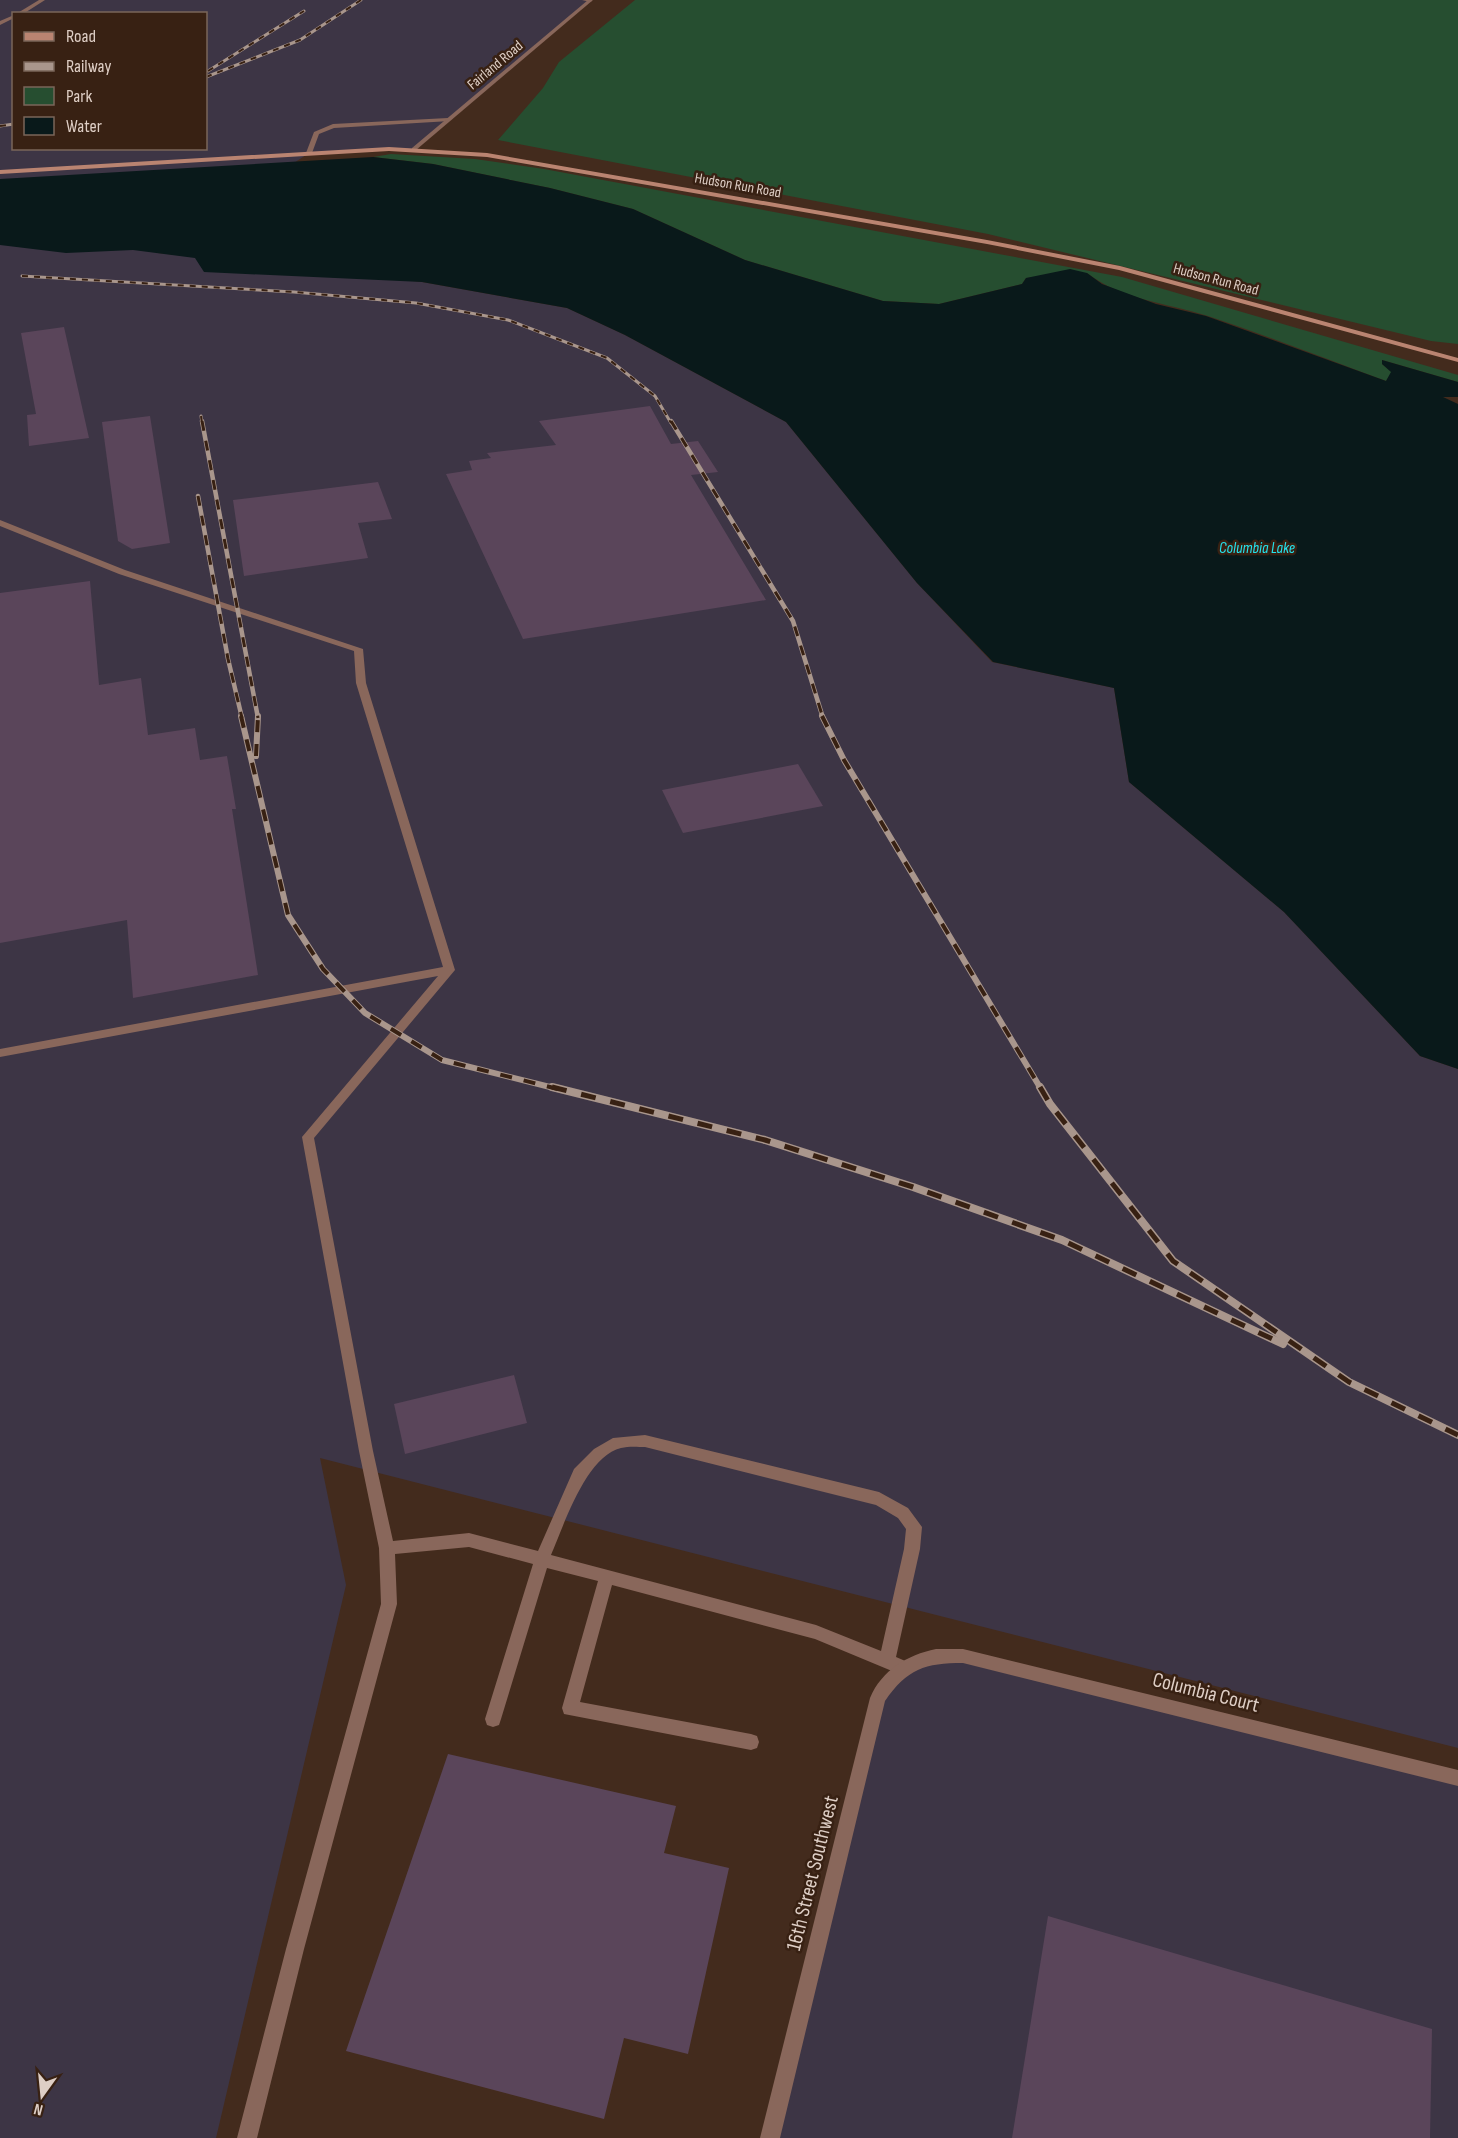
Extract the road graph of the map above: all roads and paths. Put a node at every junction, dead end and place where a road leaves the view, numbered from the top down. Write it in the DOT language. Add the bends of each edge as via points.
graph roads {
  1 [pos="43,0"];
  2 [pos="584,0"];
  3 [pos="591,0"];
  4 [pos="22,12"];
  5 [pos="448,120"];
  6 [pos="414,149"];
  7 [pos="309,153"];
  8 [pos="0,172"];
  9 [pos="1458,360"];
  10 [pos="0,523"];
  11 [pos="449,970"];
  12 [pos="0,1053"];
  13 [pos="387,1548"];
  14 [pos="542,1559"];
  15 [pos="607,1577"];
  16 [pos="943,1655"];
  17 [pos="887,1661"];
  18 [pos="904,1668"];
  19 [pos="493,1719"];
  20 [pos="751,1742"];
  21 [pos="1458,1778"];
  22 [pos="248,2138"];
  23 [pos="770,2138"];
  1 -- 4 [label="street"];
  2 -- 3 [label="street"];
  3 -- 5 [label="street, Fairland Road"];
  5 -- 6 [label="street, Fairland Road"];
  5 -- 7 [label="street" via="333,126 316,134"];
  6 -- 7 [label="main road, Hudson Run Road"];
  6 -- 9 [label="main road, Hudson Run Road" via="487,154 1044,253 1182,284"];
  7 -- 8 [label="main road, Hudson Run Road"];
  10 -- 11 [label="street" via="122,572 358,649 361,683"];
  11 -- 12 [label="street"];
  11 -- 13 [label="street" via="308,1137"];
  13 -- 14 [label="street" via="469,1540"];
  13 -- 22 [label="street" via="389,1604"];
  14 -- 15 [label="street"];
  14 -- 17 [label="street" via="579,1474 618,1442 645,1441 879,1499 903,1513 914,1527"];
  14 -- 19 [label="street"];
  15 -- 17 [label="street" via="816,1632"];
  15 -- 20 [label="street" via="570,1708"];
  16 -- 18 [label="street, 16th Street Southwest" via="923,1658"];
  16 -- 21 [label="street, Columbia Court" via="963,1656"];
  17 -- 18 [label="street"];
  18 -- 23 [label="street, 16th Street Southwest" via="878,1698"];
}
